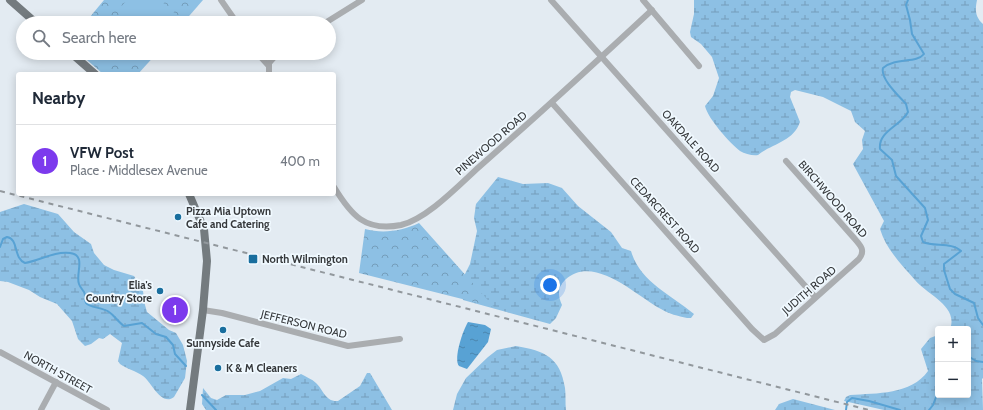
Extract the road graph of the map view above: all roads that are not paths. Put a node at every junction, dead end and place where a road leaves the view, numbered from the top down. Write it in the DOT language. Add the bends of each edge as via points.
graph roads {
  1 [pos="10,0"];
  2 [pos="221,0"];
  3 [pos="362,0"];
  4 [pos="551,0"];
  5 [pos="643,0"];
  6 [pos="652,10"];
  7 [pos="28,16"];
  8 [pos="232,16"];
  9 [pos="336,16"];
  10 [pos="602,58"];
  11 [pos="79,60"];
  12 [pos="263,60"];
  13 [pos="272,60"];
  14 [pos="268,65"];
  15 [pos="698,66"];
  16 [pos="93,72"];
  17 [pos="269,72"];
  18 [pos="552,103"];
  19 [pos="786,161"];
  20 [pos="336,190"];
  21 [pos="190,196"];
  22 [pos="863,252"];
  23 [pos="815,297"];
  24 [pos="203,310"];
  25 [pos="400,340"];
  26 [pos="765,340"];
  27 [pos="0,352"];
  28 [pos="56,382"];
  29 [pos="41,410"];
  30 [pos="107,410"];
  31 [pos="190,410"];
  1 -- 7 [label="main road"];
  2 -- 8 [label="street"];
  3 -- 9 [label="street"];
  4 -- 10 [label="street, OAKDALE ROAD"];
  5 -- 6 [label="street"];
  6 -- 10 [label="street, PINEWOOD ROAD"];
  6 -- 15 [label="street"];
  10 -- 18 [label="street, PINEWOOD ROAD"];
  10 -- 23 [label="street, OAKDALE ROAD"];
  11 -- 16 [label="main road"];
  12 -- 14 [label="street"];
  13 -- 14 [label="street"];
  14 -- 17 [label="street"];
  18 -- 20 [label="street, PINEWOOD ROAD" via="440,201 409,222 385,226 365,223 352,213"];
  18 -- 26 [label="street, CEDARCREST ROAD" via="752,329"];
  19 -- 22 [label="street, BIRCHWOOD ROAD" via="862,247"];
  21 -- 24 [label="main road" via="207,242"];
  22 -- 23 [label="street, JUDITH ROAD" via="859,259"];
  23 -- 26 [label="street, JUDITH ROAD"];
  24 -- 25 [label="street, JEFFERSON ROAD" via="348,346"];
  24 -- 31 [label="main road"];
  27 -- 28 [label="street, NORTH STREET"];
  28 -- 29 [label="street"];
  28 -- 30 [label="street, NORTH STREET"];
}
